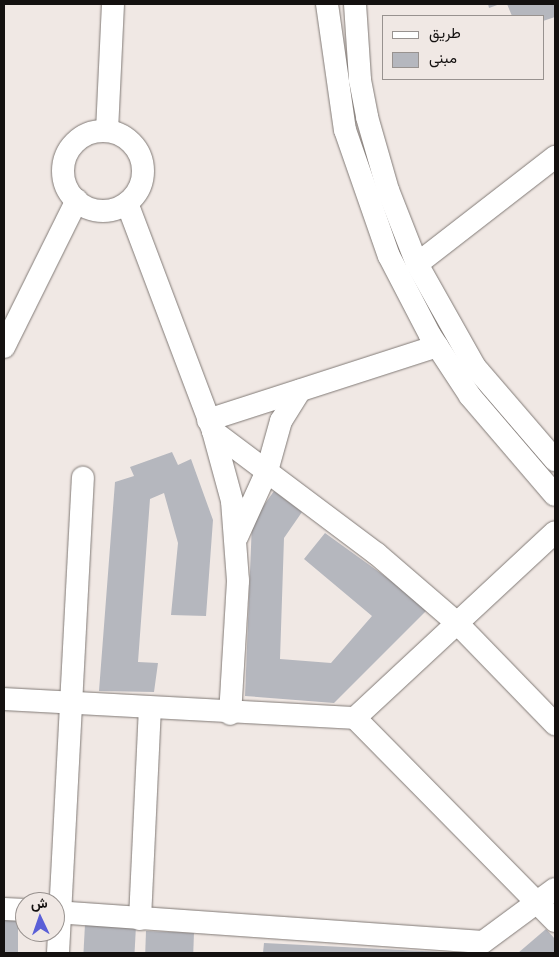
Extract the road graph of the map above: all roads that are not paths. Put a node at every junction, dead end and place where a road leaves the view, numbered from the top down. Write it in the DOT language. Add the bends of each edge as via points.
graph roads {
  1 [pos="113,4"];
  2 [pos="327,4"];
  3 [pos="355,4"];
  4 [pos="107,131"];
  5 [pos="555,157"];
  6 [pos="77,200"];
  7 [pos="127,203"];
  8 [pos="417,264"];
  9 [pos="437,346"];
  10 [pos="4,348"];
  11 [pos="300,391"];
  12 [pos="211,426"];
  13 [pos="555,460"];
  14 [pos="267,471"];
  15 [pos="83,478"];
  16 [pos="555,495"];
  17 [pos="555,532"];
  18 [pos="237,537"];
  19 [pos="457,623"];
  20 [pos="4,699"];
  21 [pos="72,704"];
  22 [pos="150,709"];
  23 [pos="230,714"];
  24 [pos="355,718"];
  25 [pos="555,724"];
  26 [pos="555,889"];
  27 [pos="59,892"];
  28 [pos="539,905"];
  29 [pos="65,913"];
  30 [pos="140,919"];
  31 [pos="555,921"];
  1 -- 4 [label="street"];
  2 -- 9 [label="street" via="337,92 359,178 389,256"];
  3 -- 8 [label="street" via="360,80 367,117 388,190"];
  4 -- 6 [label="street" via="81,137 65,158 66,184"];
  4 -- 7 [label="street" via="129,140 142,160 141,184"];
  5 -- 8 [label="street"];
  6 -- 7 [label="street" via="105,210"];
  6 -- 10 [label="street"];
  7 -- 12 [label="street"];
  8 -- 13 [label="street" via="475,367"];
  9 -- 11 [label="street"];
  9 -- 16 [label="street" via="493,426"];
  11 -- 12 [label="street"];
  11 -- 14 [label="street" via="278,429"];
  12 -- 14 [label="street"];
  12 -- 18 [label="street"];
  14 -- 18 [label="street"];
  14 -- 19 [label="street" via="377,554"];
  15 -- 21 [label="street"];
  17 -- 19 [label="street"];
  18 -- 23 [label="street"];
  19 -- 24 [label="street"];
  19 -- 25 [label="street"];
  20 -- 21 [label="street"];
  21 -- 22 [label="street"];
  21 -- 27 [label="street"];
  22 -- 23 [label="street"];
  22 -- 30 [label="street"];
  23 -- 24 [label="street"];
  24 -- 28 [label="street"];
  26 -- 28 [label="street"];
  28 -- 30 [label="street" via="483,942"];
  28 -- 31 [label="street"];
  29 -- 30 [label="street"];
}
